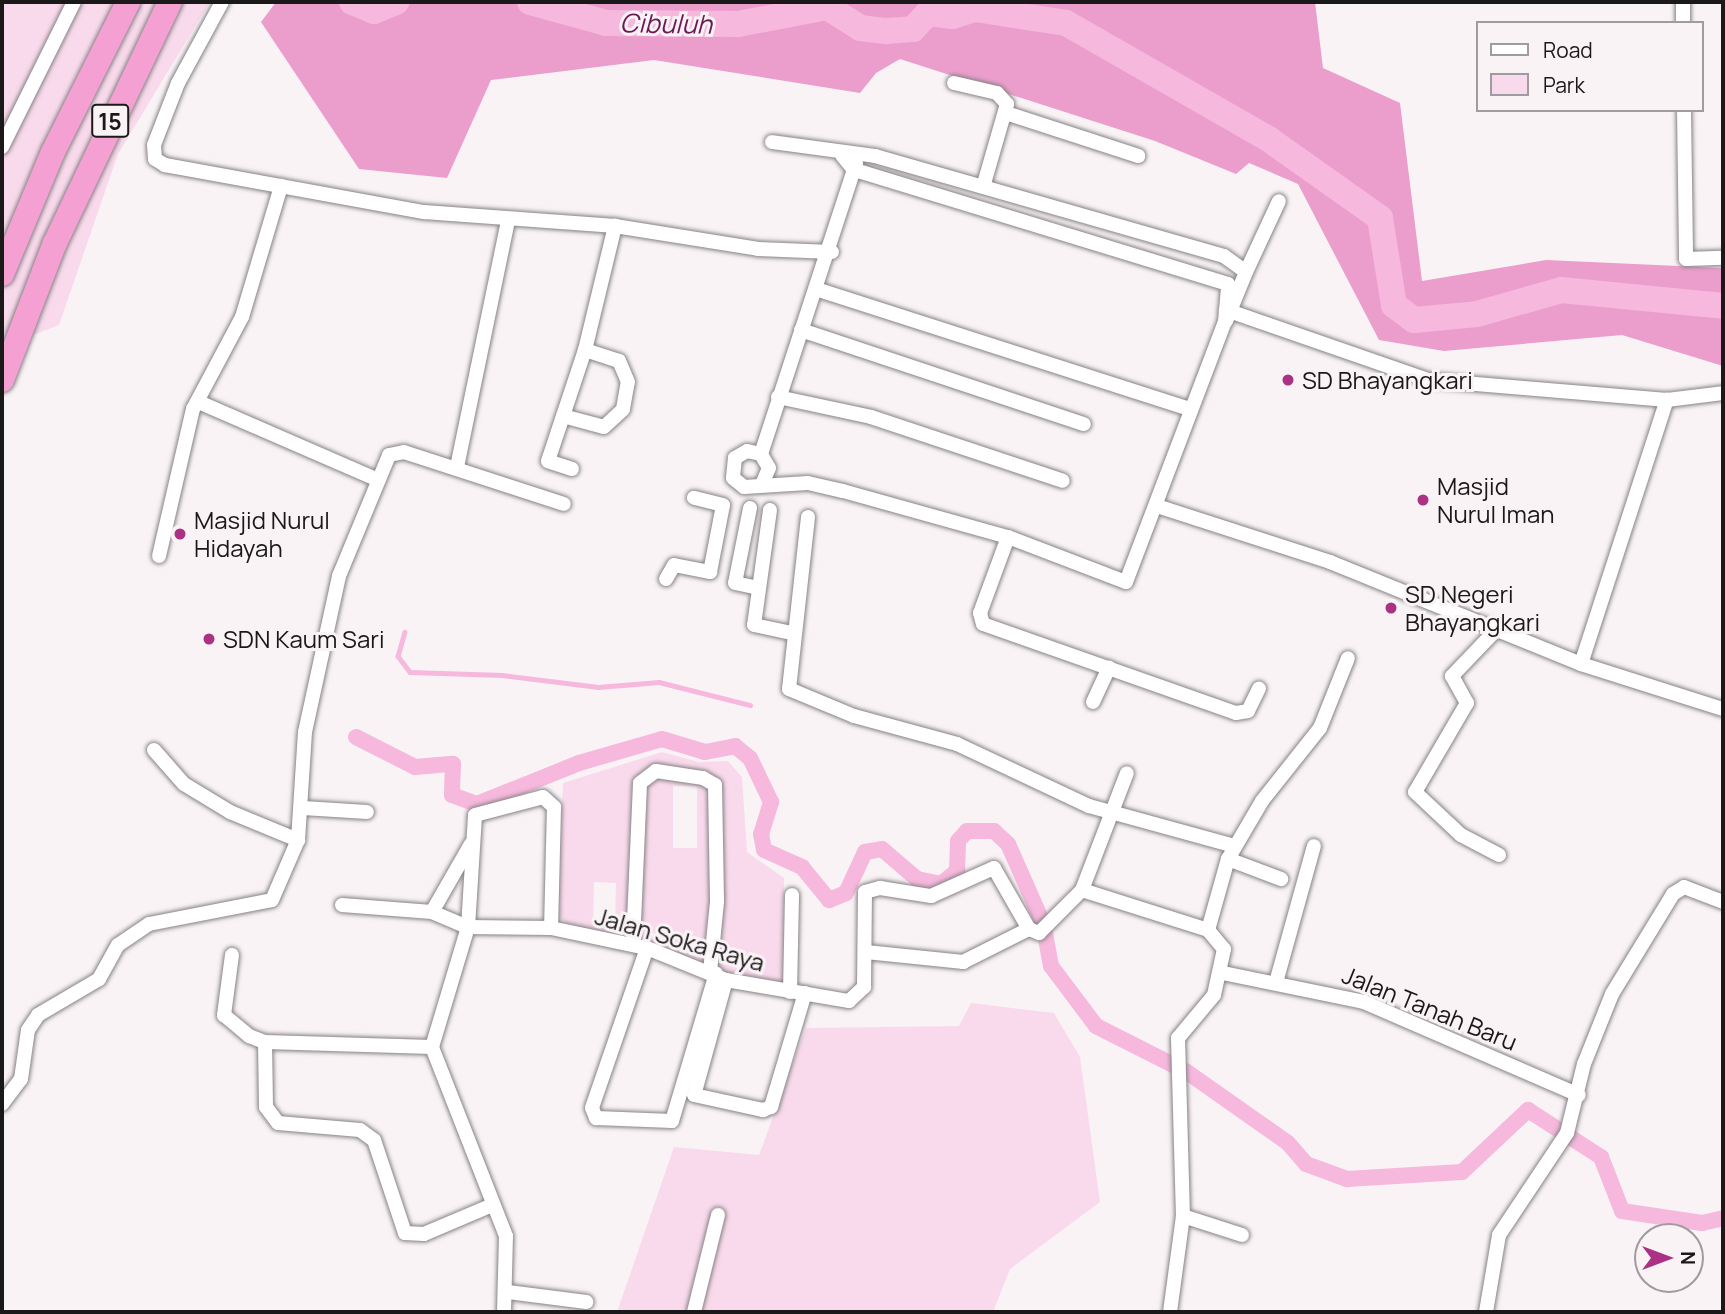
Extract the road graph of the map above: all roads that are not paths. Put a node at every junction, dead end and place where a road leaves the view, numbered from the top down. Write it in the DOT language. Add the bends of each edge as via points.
graph roads {
  1 [pos="74,2"];
  2 [pos="128,2"];
  3 [pos="170,2"];
  4 [pos="222,2"];
  5 [pos="1683,2"];
  6 [pos="1683,21"];
  7 [pos="954,83"];
  8 [pos="1684,112"];
  9 [pos="1009,114"];
  10 [pos="772,142"];
  11 [pos="2,147"];
  12 [pos="859,154"];
  13 [pos="842,155"];
  14 [pos="1138,156"];
  15 [pos="854,170"];
  16 [pos="281,186"];
  17 [pos="983,187"];
  18 [pos="1279,201"];
  19 [pos="508,221"];
  20 [pos="615,226"];
  21 [pos="832,252"];
  22 [pos="1723,258"];
  23 [pos="1245,272"];
  24 [pos="2,274"];
  25 [pos="819,290"];
  26 [pos="1228,315"];
  27 [pos="801,330"];
  28 [pos="585,350"];
  29 [pos="2,380"];
  30 [pos="1723,393"];
  31 [pos="778,397"];
  32 [pos="1667,400"];
  33 [pos="201,403"];
  34 [pos="1190,409"];
  35 [pos="564,416"];
  36 [pos="1084,424"];
  37 [pos="761,454"];
  38 [pos="457,467"];
  39 [pos="572,469"];
  40 [pos="376,479"];
  41 [pos="1063,481"];
  42 [pos="763,482"];
  43 [pos="694,498"];
  44 [pos="564,504"];
  45 [pos="1157,506"];
  46 [pos="750,508"];
  47 [pos="770,510"];
  48 [pos="808,517"];
  49 [pos="1008,537"];
  50 [pos="159,556"];
  51 [pos="712,565"];
  52 [pos="737,568"];
  53 [pos="666,579"];
  54 [pos="758,588"];
  55 [pos="1496,630"];
  56 [pos="792,633"];
  57 [pos="1349,658"];
  58 [pos="1581,664"];
  59 [pos="1110,668"];
  60 [pos="1259,688"];
  61 [pos="1093,702"];
  62 [pos="1723,709"];
  63 [pos="154,750"];
  64 [pos="1127,773"];
  65 [pos="303,808"];
  66 [pos="367,812"];
  67 [pos="1114,815"];
  68 [pos="298,840"];
  69 [pos="472,841"];
  70 [pos="1314,846"];
  71 [pos="1231,853"];
  72 [pos="1499,855"];
  73 [pos="1281,879"];
  74 [pos="1083,890"];
  75 [pos="792,895"];
  76 [pos="1723,902"];
  77 [pos="342,905"];
  78 [pos="432,912"];
  79 [pos="468,927"];
  80 [pos="551,928"];
  81 [pos="1208,930"];
  82 [pos="1034,931"];
  83 [pos="640,946"];
  84 [pos="866,953"];
  85 [pos="232,955"];
  86 [pos="1223,973"];
  87 [pos="717,975"];
  88 [pos="1278,979"];
  89 [pos="797,993"];
  90 [pos="265,1042"];
  91 [pos="432,1047"];
  92 [pos="1579,1094"];
  93 [pos="2,1104"];
  94 [pos="490,1206"];
  95 [pos="718,1214"];
  96 [pos="1183,1216"];
  97 [pos="1242,1235"];
  98 [pos="508,1292"];
  99 [pos="586,1302"];
  100 [pos="504,1312"];
  101 [pos="694,1312"];
  102 [pos="1170,1312"];
  103 [pos="1488,1312"];
  1 -- 11 [label="street"];
  2 -- 24 [label="highway, 15"];
  3 -- 29 [label="highway, 15" via="55,243"];
  4 -- 16 [label="street" via="178,83 152,154 171,167"];
  5 -- 6 [label="street"];
  7 -- 9 [label="street" via="1005,97"];
  8 -- 22 [label="street" via="1686,259"];
  9 -- 14 [label="street"];
  9 -- 17 [label="street"];
  10 -- 13 [label="street"];
  12 -- 13 [label="street"];
  12 -- 15 [label="street"];
  12 -- 17 [label="street"];
  13 -- 15 [label="street"];
  15 -- 21 [label="street"];
  15 -- 26 [label="street" via="1220,281 1231,287"];
  16 -- 19 [label="street"];
  16 -- 33 [label="street" via="243,317"];
  17 -- 23 [label="street" via="1224,256"];
  18 -- 23 [label="street"];
  19 -- 20 [label="street"];
  19 -- 38 [label="street"];
  20 -- 21 [label="street" via="758,248"];
  20 -- 28 [label="street"];
  21 -- 25 [label="street"];
  23 -- 26 [label="street"];
  25 -- 27 [label="street"];
  25 -- 34 [label="street"];
  26 -- 32 [label="street" via="1401,375"];
  26 -- 34 [label="street"];
  27 -- 31 [label="street"];
  27 -- 36 [label="street"];
  28 -- 35 [label="street"];
  28 -- 35 [label="street" via="619,361 628,382 623,409 604,427"];
  30 -- 32 [label="street"];
  31 -- 37 [label="street"];
  31 -- 41 [label="street" via="871,417"];
  32 -- 58 [label="street"];
  33 -- 40 [label="street"];
  33 -- 50 [label="street" via="186,430"];
  34 -- 45 [label="street"];
  35 -- 39 [label="street" via="548,461"];
  37 -- 42 [label="street" via="769,467"];
  37 -- 42 [label="street" via="740,453 732,471 744,487"];
  38 -- 40 [label="street" via="404,452 388,456"];
  38 -- 44 [label="street"];
  40 -- 65 [label="street" via="339,576 305,732"];
  42 -- 49 [label="street" via="808,483"];
  43 -- 51 [label="street" via="723,505"];
  45 -- 49 [label="street" via="1126,582"];
  45 -- 55 [label="street" via="1329,562"];
  46 -- 52 [label="street"];
  47 -- 54 [label="street"];
  48 -- 56 [label="street"];
  49 -- 59 [label="street" via="980,621"];
  51 -- 52 [label="street"];
  51 -- 53 [label="street" via="708,575 674,565"];
  52 -- 54 [label="street" via="736,583"];
  54 -- 56 [label="street" via="755,626"];
  55 -- 58 [label="street"];
  55 -- 72 [label="street" via="1452,676 1467,703 1415,792 1461,835"];
  56 -- 67 [label="street" via="789,689 854,716 957,744"];
  57 -- 71 [label="street" via="1320,728"];
  58 -- 62 [label="street"];
  59 -- 60 [label="street" via="1242,714"];
  59 -- 61 [label="street"];
  63 -- 68 [label="street" via="184,784 230,812"];
  64 -- 67 [label="street"];
  65 -- 66 [label="street"];
  65 -- 68 [label="street"];
  67 -- 71 [label="street"];
  67 -- 74 [label="street"];
  68 -- 93 [label="street" via="272,900 149,924 118,945 99,979 38,1015 28,1030 21,1079"];
  69 -- 78 [label="street"];
  69 -- 79 [label="street"];
  69 -- 80 [label="street" via="475,815 550,801 555,819"];
  70 -- 88 [label="street"];
  71 -- 73 [label="street"];
  71 -- 81 [label="street"];
  74 -- 81 [label="street"];
  74 -- 82 [label="street" via="1057,921"];
  75 -- 89 [label="street"];
  76 -- 92 [label="street" via="1684,887 1672,894 1612,994"];
  77 -- 78 [label="street"];
  78 -- 79 [label="street"];
  79 -- 80 [label="street, Jalan Soka Raya"];
  79 -- 91 [label="street"];
  80 -- 83 [label="street, Jalan Soka Raya"];
  81 -- 86 [label="street" via="1224,949"];
  82 -- 84 [label="street" via="963,962"];
  82 -- 84 [label="street" via="1003,876 989,868 931,896 868,890 862,900"];
  83 -- 87 [label="street, Jalan Soka Raya"];
  83 -- 87 [label="street" via="592,1108 596,1118 672,1121"];
  83 -- 87 [label="street" via="640,783 656,771 703,778 715,785"];
  84 -- 89 [label="street, Jalan Soka Raya" via="864,987 856,999 825,1001"];
  85 -- 90 [label="street" via="225,1015 232,1027"];
  86 -- 88 [label="street, Jalan Tanah Baru" via="1264,986"];
  86 -- 96 [label="street" via="1214,995 1180,1033 1176,1068"];
  87 -- 89 [label="street, Jalan Soka Raya"];
  87 -- 89 [label="street" via="694,1095 763,1110 771,1107"];
  88 -- 92 [label="street, Jalan Tanah Baru" via="1364,1002"];
  90 -- 91 [label="street"];
  90 -- 94 [label="street" via="266,1107 278,1123 360,1130 374,1140 405,1233 424,1234"];
  91 -- 94 [label="street"];
  92 -- 103 [label="street" via="1567,1133 1499,1235"];
  94 -- 98 [label="street" via="506,1236"];
  95 -- 101 [label="street"];
  96 -- 97 [label="street"];
  96 -- 102 [label="street"];
  98 -- 99 [label="street"];
  98 -- 100 [label="street"];
}
